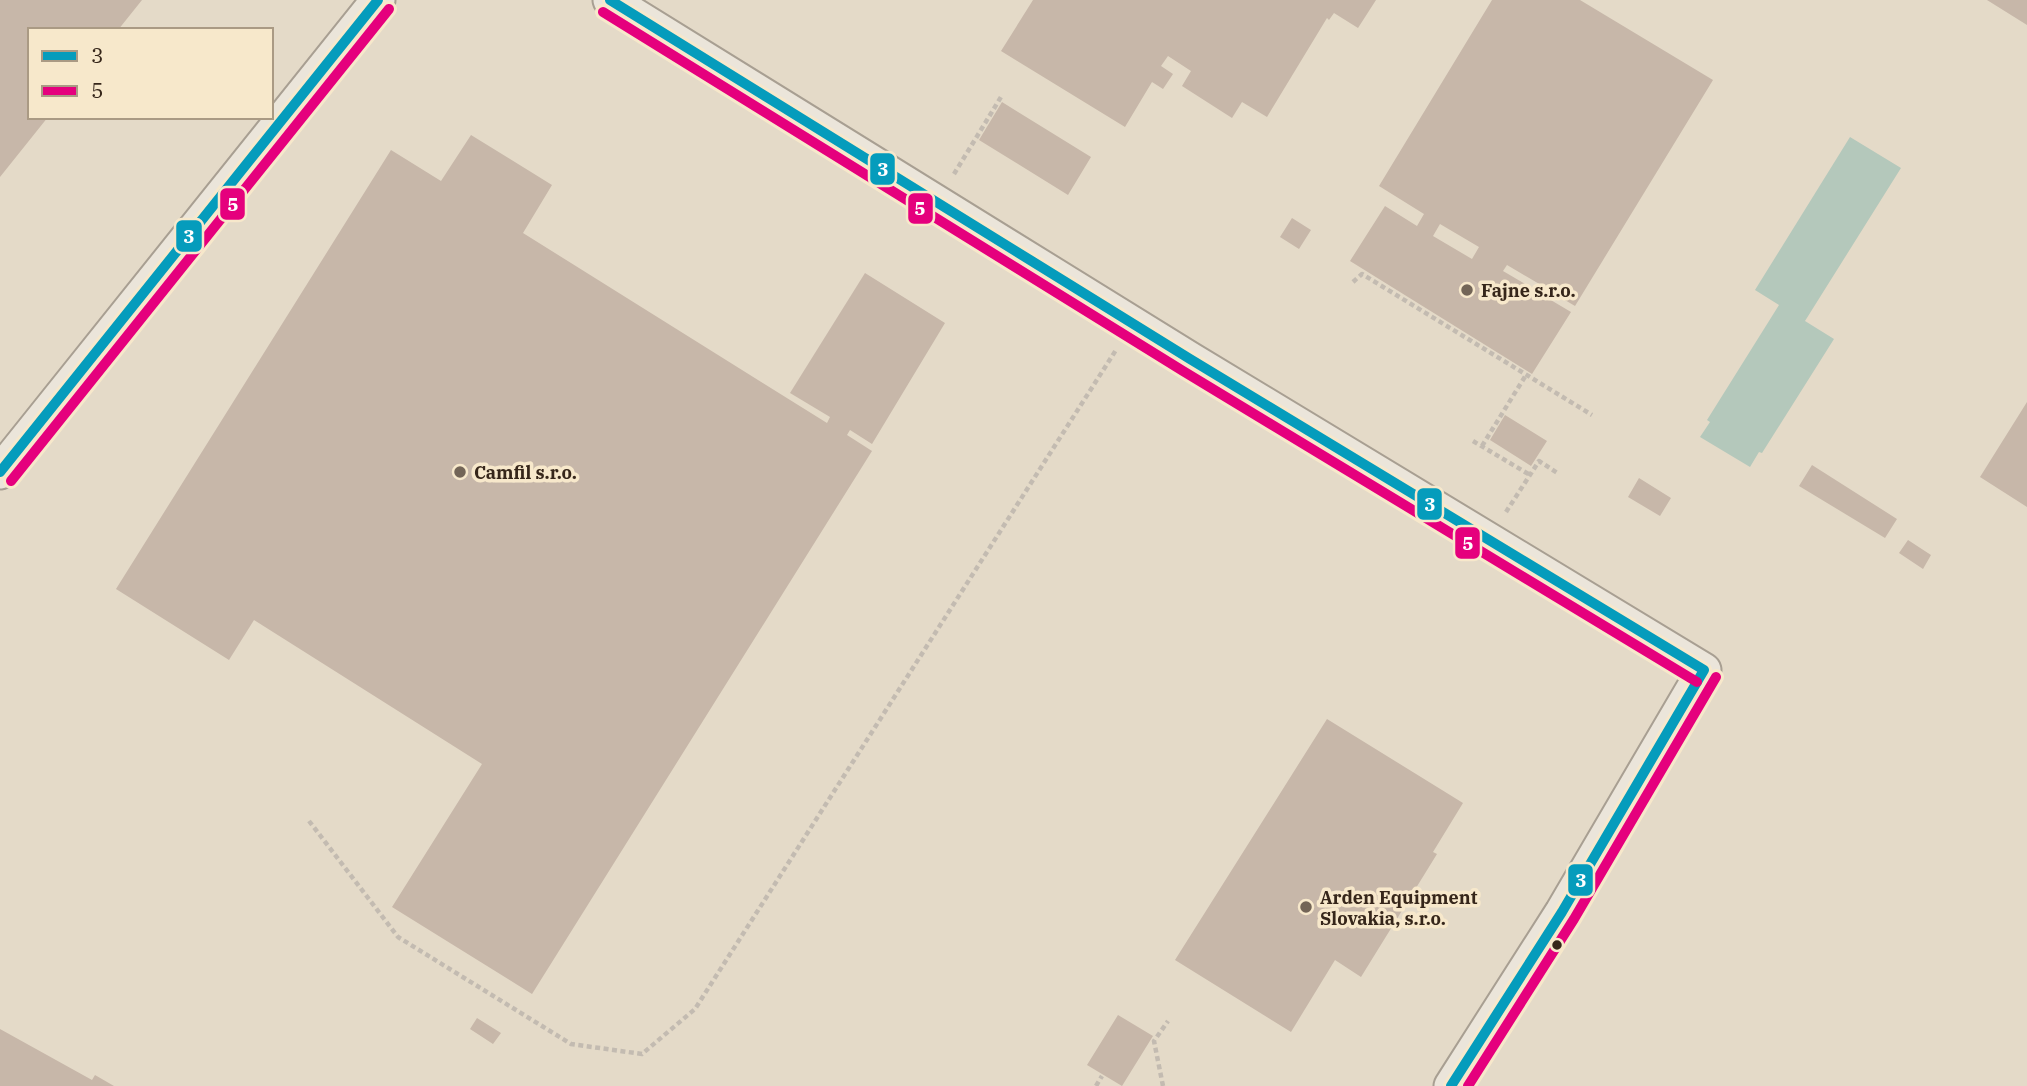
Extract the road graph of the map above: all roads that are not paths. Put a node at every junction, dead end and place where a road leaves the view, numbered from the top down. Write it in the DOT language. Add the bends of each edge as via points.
graph roads {
  1 [pos="378,0"];
  2 [pos="610,0"];
  3 [pos="0,472"];
  4 [pos="1451,1086"];
  1 -- 3 [label="street"];
  2 -- 4 [label="street" via="1704,670 1562,912"];
}
